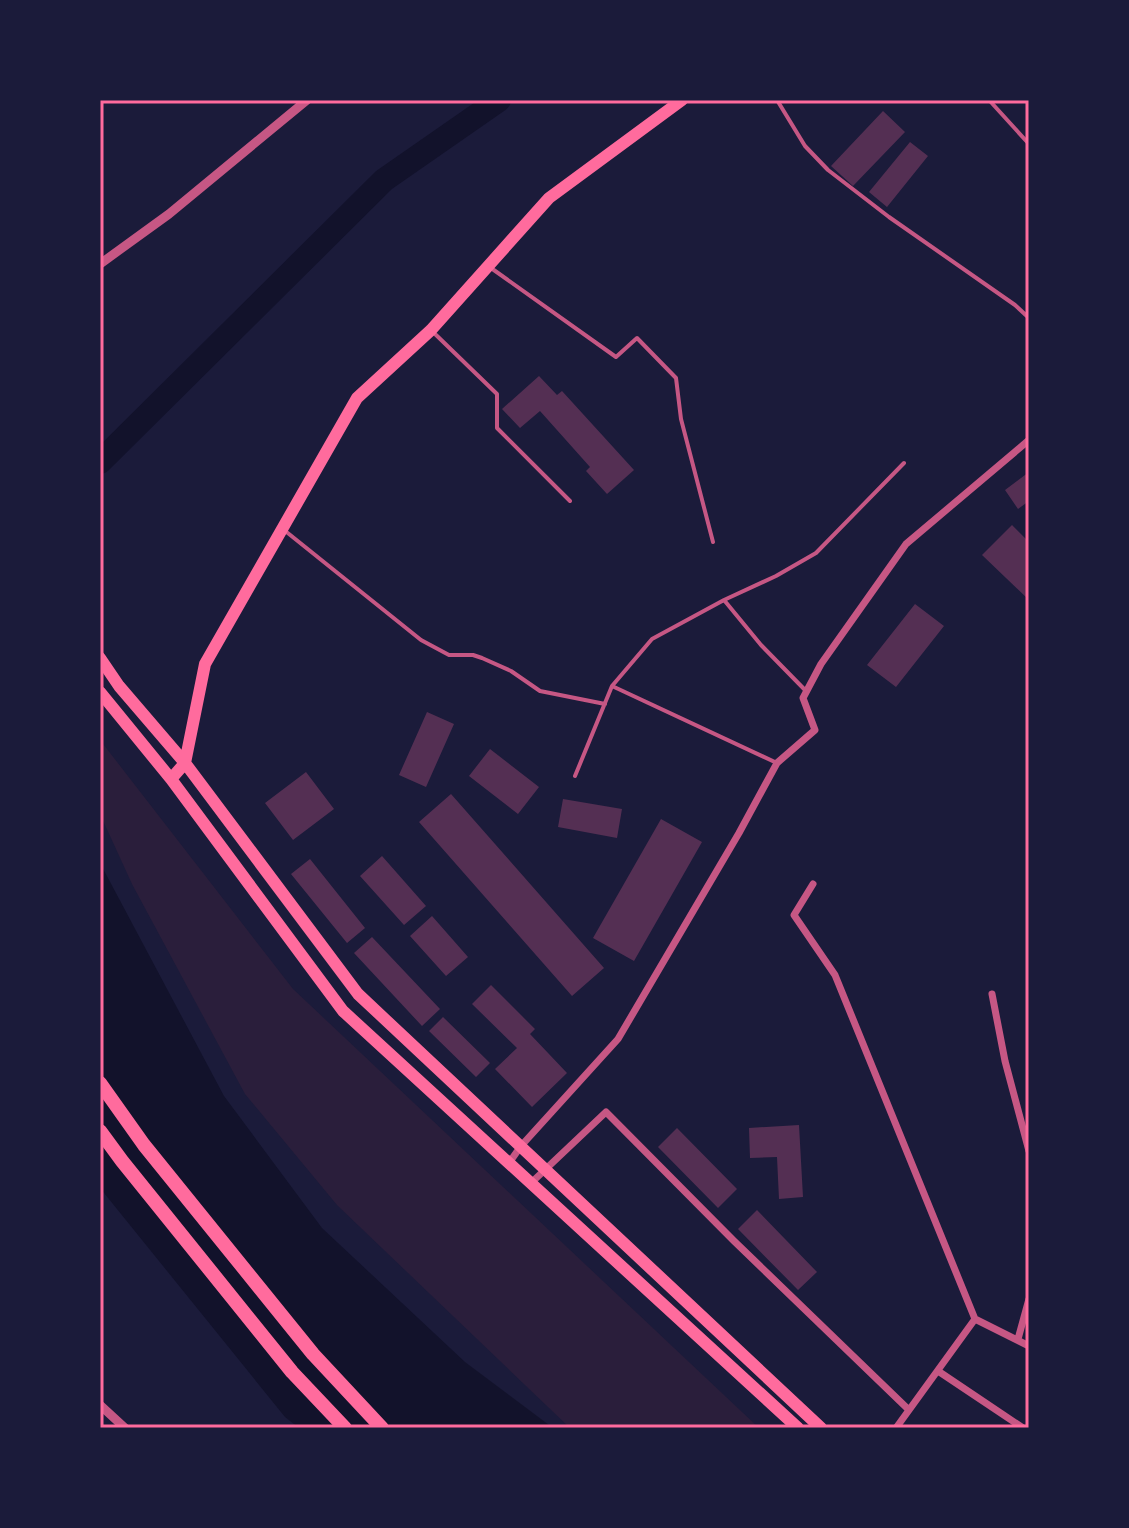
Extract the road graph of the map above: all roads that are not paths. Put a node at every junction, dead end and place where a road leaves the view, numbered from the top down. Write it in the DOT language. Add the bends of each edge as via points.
graph roads {
  1 [pos="307,100"];
  2 [pos="682,100"];
  3 [pos="777,100"];
  4 [pos="989,100"];
  5 [pos="1029,144"];
  6 [pos="100,264"];
  7 [pos="488,266"];
  8 [pos="1029,318"];
  9 [pos="431,330"];
  10 [pos="1029,440"];
  11 [pos="904,463"];
  12 [pos="570,501"];
  13 [pos="282,528"];
  14 [pos="713,542"];
  15 [pos="724,600"];
  16 [pos="100,658"];
  17 [pos="612,686"];
  18 [pos="806,691"];
  19 [pos="101,694"];
  20 [pos="605,704"];
  21 [pos="185,763"];
  22 [pos="777,763"];
  23 [pos="575,776"];
  24 [pos="171,779"];
  25 [pos="813,884"];
  26 [pos="992,994"];
  27 [pos="100,1083"];
  28 [pos="100,1131"];
  29 [pos="521,1146"];
  30 [pos="1029,1151"];
  31 [pos="509,1163"];
  32 [pos="544,1169"];
  33 [pos="531,1183"];
  34 [pos="1029,1299"];
  35 [pos="975,1319"];
  36 [pos="1018,1339"];
  37 [pos="1029,1346"];
  38 [pos="938,1371"];
  39 [pos="100,1405"];
  40 [pos="909,1410"];
  41 [pos="125,1428"];
  42 [pos="345,1428"];
  43 [pos="382,1428"];
  44 [pos="798,1428"];
  45 [pos="821,1428"];
  46 [pos="896,1428"];
  47 [pos="1023,1428"];
  1 -- 6 [label="street"];
  2 -- 7 [label="highway" via="549,198"];
  3 -- 8 [label="lane" via="805,146 828,170"];
  4 -- 5 [label="lane"];
  7 -- 9 [label="highway"];
  7 -- 14 [label="lane" via="616,357 637,338 676,378 681,419"];
  9 -- 12 [label="lane" via="497,394 497,428"];
  9 -- 13 [label="highway" via="357,398"];
  10 -- 18 [label="street" via="906,544"];
  11 -- 15 [label="lane" via="816,553"];
  13 -- 20 [label="lane" via="421,640 449,655 482,658 540,691"];
  13 -- 21 [label="highway" via="205,664"];
  15 -- 17 [label="lane" via="652,639"];
  15 -- 18 [label="lane"];
  16 -- 21 [label="highway"];
  17 -- 20 [label="lane"];
  17 -- 22 [label="lane"];
  18 -- 22 [label="street" via="803,698 815,730"];
  19 -- 24 [label="highway"];
  20 -- 23 [label="lane"];
  21 -- 24 [label="highway"];
  21 -- 29 [label="highway" via="358,994"];
  22 -- 29 [label="street" via="618,1039"];
  24 -- 31 [label="highway" via="343,1011"];
  25 -- 35 [label="street" via="794,915 835,975"];
  26 -- 30 [label="street"];
  27 -- 43 [label="highway" via="303,1342"];
  28 -- 42 [label="highway" via="292,1372"];
  29 -- 31 [label="street"];
  29 -- 32 [label="highway"];
  31 -- 33 [label="highway"];
  32 -- 33 [label="street"];
  32 -- 40 [label="street" via="606,1112"];
  32 -- 45 [label="highway"];
  33 -- 44 [label="highway"];
  34 -- 36 [label="street"];
  35 -- 36 [label="street"];
  35 -- 38 [label="street"];
  36 -- 37 [label="street"];
  38 -- 40 [label="street"];
  38 -- 47 [label="street"];
  39 -- 41 [label="street"];
  40 -- 46 [label="street"];
}
